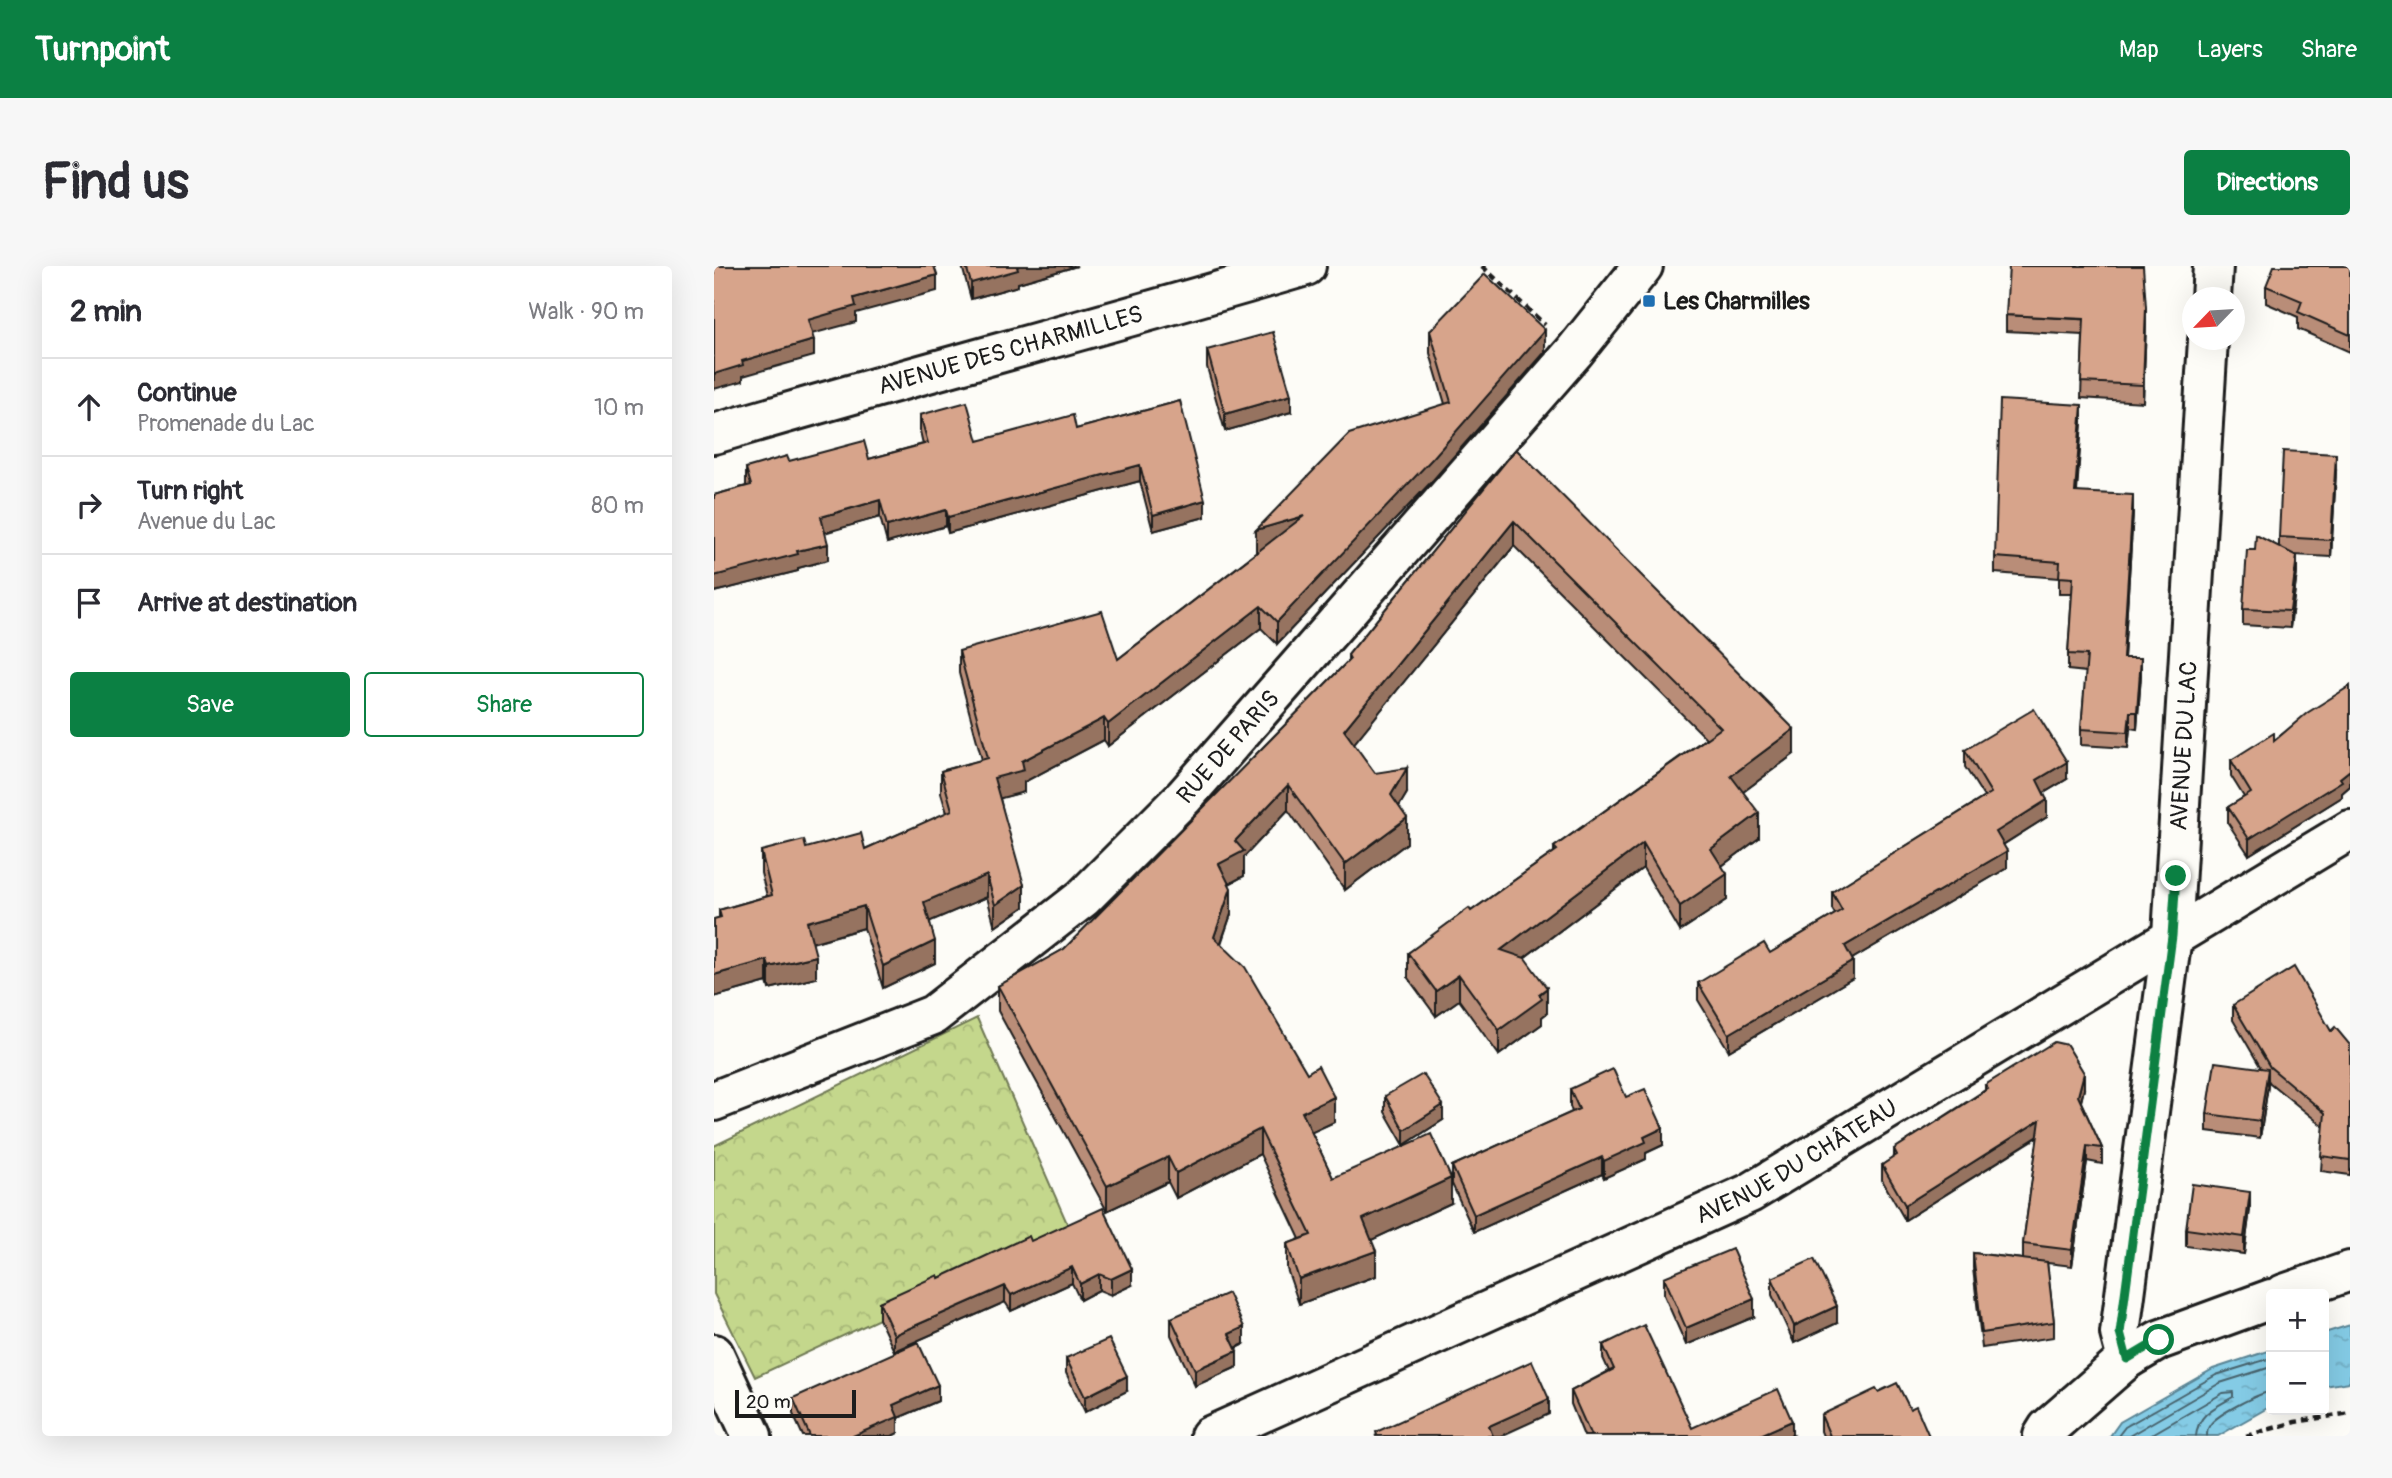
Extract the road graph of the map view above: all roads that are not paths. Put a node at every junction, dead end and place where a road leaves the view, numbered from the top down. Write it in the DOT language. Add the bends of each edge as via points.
graph roads {
  1 [pos="1306,266"];
  2 [pos="1643,266"];
  3 [pos="2213,266"];
  4 [pos="2212,287"];
  5 [pos="2207,350"];
  6 [pos="714,434"];
  7 [pos="2350,830"];
  8 [pos="2172,936"];
  9 [pos="714,1101"];
  10 [pos="2350,1271"];
  11 [pos="2298,1289"];
  12 [pos="2266,1301"];
  13 [pos="714,1354"];
  14 [pos="2127,1359"];
  15 [pos="735,1423"];
  16 [pos="1210,1436"];
  17 [pos="2043,1436"];
  1 -- 6 [label="street, AVENUE DES CHARMILLES"];
  2 -- 9 [label="street, RUE DE PARIS" via="1574,352 1184,797 1083,898 933,1015"];
  3 -- 4 [label="street"];
  5 -- 8 [label="street, AVENUE DU LAC"];
  7 -- 8 [label="street, AVENUE DU CHÂTEAU"];
  8 -- 14 [label="street, AVENUE DU LAC" via="2120,1333"];
  8 -- 16 [label="street, AVENUE DU CHÂTEAU" via="1750,1193"];
  10 -- 11 [label="street"];
  12 -- 14 [label="street" via="2159,1340"];
  13 -- 15 [label="street"];
  14 -- 17 [label="street"];
}
